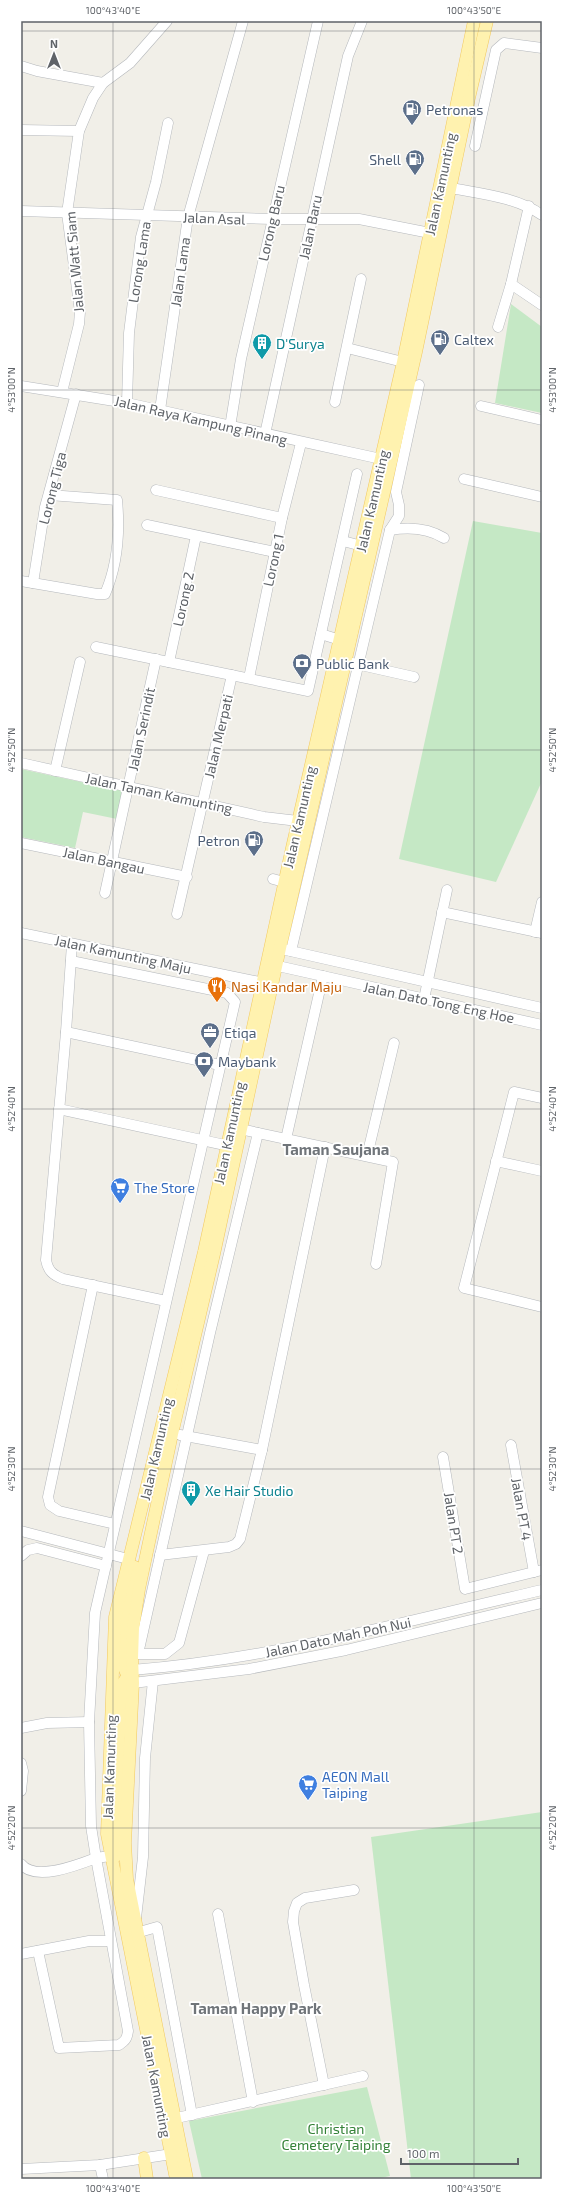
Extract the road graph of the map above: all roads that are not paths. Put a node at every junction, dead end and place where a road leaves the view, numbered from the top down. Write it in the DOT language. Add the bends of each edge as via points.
graph roads {
  1 [pos="167,21"];
  2 [pos="243,21"];
  3 [pos="318,21"];
  4 [pos="362,21"];
  5 [pos="474,21"];
  6 [pos="487,21"];
  7 [pos="542,48"];
  8 [pos="21,66"];
  9 [pos="475,71"];
  10 [pos="489,75"];
  11 [pos="104,83"];
  12 [pos="168,123"];
  13 [pos="21,130"];
  14 [pos="79,131"];
  15 [pos="475,146"];
  16 [pos="451,188"];
  17 [pos="529,206"];
  18 [pos="21,211"];
  19 [pos="67,213"];
  20 [pos="147,215"];
  21 [pos="542,215"];
  22 [pos="188,217"];
  23 [pos="272,219"];
  24 [pos="311,219"];
  25 [pos="430,233"];
  26 [pos="361,280"];
  27 [pos="511,284"];
  28 [pos="542,305"];
  29 [pos="498,327"];
  30 [pos="347,348"];
  31 [pos="403,362"];
  32 [pos="419,384"];
  33 [pos="21,386"];
  34 [pos="62,392"];
  35 [pos="76,394"];
  36 [pos="335,402"];
  37 [pos="127,403"];
  38 [pos="481,406"];
  39 [pos="160,410"];
  40 [pos="542,420"];
  41 [pos="230,427"];
  42 [pos="265,434"];
  43 [pos="301,443"];
  44 [pos="381,459"];
  45 [pos="358,474"];
  46 [pos="464,479"];
  47 [pos="156,490"];
  48 [pos="49,495"];
  49 [pos="396,497"];
  50 [pos="542,497"];
  51 [pos="383,498"];
  52 [pos="282,518"];
  53 [pos="147,524"];
  54 [pos="390,530"];
  55 [pos="196,536"];
  56 [pos="444,538"];
  57 [pos="342,541"];
  58 [pos="362,546"];
  59 [pos="275,552"];
  60 [pos="21,581"];
  61 [pos="33,583"];
  62 [pos="321,634"];
  63 [pos="340,640"];
  64 [pos="96,647"];
  65 [pos="156,659"];
  66 [pos="80,662"];
  67 [pos="169,662"];
  68 [pos="352,663"];
  69 [pos="232,675"];
  70 [pos="414,677"];
  71 [pos="249,678"];
  72 [pos="21,763"];
  73 [pos="55,771"];
  74 [pos="130,786"];
  75 [pos="203,802"];
  76 [pos="298,821"];
  77 [pos="21,843"];
  78 [pos="113,862"];
  79 [pos="186,878"];
  80 [pos="447,890"];
  81 [pos="105,893"];
  82 [pos="542,902"];
  83 [pos="442,912"];
  84 [pos="177,914"];
  85 [pos="538,932"];
  86 [pos="21,933"];
  87 [pos="72,944"];
  88 [pos="280,948"];
  89 [pos="71,961"];
  90 [pos="271,965"];
  91 [pos="323,976"];
  92 [pos="428,982"];
  93 [pos="268,984"];
  94 [pos="424,999"];
  95 [pos="542,1008"];
  96 [pos="542,1025"];
  97 [pos="66,1032"];
  98 [pos="394,1043"];
  99 [pos="220,1065"];
  100 [pos="542,1098"];
  101 [pos="59,1109"];
  102 [pos="240,1129"];
  103 [pos="258,1133"];
  104 [pos="286,1139"];
  105 [pos="202,1140"];
  106 [pos="226,1145"];
  107 [pos="325,1147"];
  108 [pos="368,1156"];
  109 [pos="496,1161"];
  110 [pos="542,1171"];
  111 [pos="376,1264"];
  112 [pos="93,1285"];
  113 [pos="166,1301"];
  114 [pos="542,1307"];
  115 [pos="172,1434"];
  116 [pos="186,1437"];
  117 [pos="511,1445"];
  118 [pos="262,1450"];
  119 [pos="443,1457"];
  120 [pos="115,1524"];
  121 [pos="21,1531"];
  122 [pos="134,1540"];
  123 [pos="23,1551"];
  124 [pos="204,1551"];
  125 [pos="109,1554"];
  126 [pos="160,1555"];
  127 [pos="128,1559"];
  128 [pos="106,1566"];
  129 [pos="538,1571"];
  130 [pos="542,1590"];
  131 [pos="542,1603"];
  132 [pos="131,1676"];
  133 [pos="153,1681"];
  134 [pos="89,1722"];
  135 [pos="21,1728"];
  136 [pos="21,1763"];
  137 [pos="21,1791"];
  138 [pos="110,1856"];
  139 [pos="96,1858"];
  140 [pos="21,1864"];
  141 [pos="116,1880"];
  142 [pos="354,1890"];
  143 [pos="218,1914"];
  144 [pos="135,1929"];
  145 [pos="111,1941"];
  146 [pos="38,1951"];
  147 [pos="21,1954"];
  148 [pos="363,2076"];
  149 [pos="324,2086"];
  150 [pos="253,2102"];
  151 [pos="192,2115"];
  152 [pos="170,2120"];
  153 [pos="176,2153"];
  154 [pos="144,2158"];
  155 [pos="100,2165"];
  156 [pos="24,2169"];
  157 [pos="30,2179"];
  158 [pos="103,2179"];
  159 [pos="147,2179"];
  160 [pos="176,2179"];
  161 [pos="187,2179"];
  1 -- 11 [label="street, Jalan Watt Siam" via="130,63"];
  2 -- 22 [label="street, Jalan Lama"];
  3 -- 23 [label="street, Lorong Baru"];
  4 -- 24 [label="street, Jalan Baru" via="348,56"];
  5 -- 25 [label="main road, Jalan Kamunting"];
  6 -- 9 [label="main road, Jalan Kamunting"];
  7 -- 10 [label="street" via="512,43 498,46"];
  8 -- 11 [label="street"];
  9 -- 10 [label="street"];
  9 -- 16 [label="main road, Jalan Kamunting"];
  10 -- 15 [label="street"];
  11 -- 14 [label="street, Jalan Watt Siam" via="93,98"];
  12 -- 20 [label="street, Lorong Lama"];
  13 -- 14 [label="street"];
  14 -- 19 [label="street, Jalan Watt Siam"];
  16 -- 17 [label="street"];
  16 -- 51 [label="main road, Jalan Kamunting"];
  17 -- 21 [label="street"];
  17 -- 27 [label="street"];
  18 -- 19 [label="street, Jalan Asal"];
  19 -- 20 [label="street, Jalan Asal"];
  19 -- 34 [label="street, Jalan Watt Siam" via="80,312"];
  20 -- 22 [label="street, Jalan Asal"];
  20 -- 37 [label="street, Lorong Lama" via="141,237 129,333"];
  22 -- 23 [label="street, Jalan Asal"];
  22 -- 39 [label="street, Jalan Lama"];
  23 -- 24 [label="street, Jalan Asal"];
  23 -- 41 [label="street, Lorong Baru" via="241,359"];
  24 -- 25 [label="street, Jalan Asal" via="359,219"];
  24 -- 42 [label="street, Jalan Baru"];
  25 -- 31 [label="main road, Jalan Kamunting"];
  26 -- 30 [label="street"];
  27 -- 28 [label="street"];
  27 -- 29 [label="street"];
  30 -- 31 [label="street"];
  30 -- 36 [label="street"];
  31 -- 44 [label="main road, Jalan Kamunting"];
  32 -- 49 [label="street"];
  33 -- 34 [label="street, Jalan Raya Kampung Pinang"];
  34 -- 35 [label="street, Jalan Raya Kampung Pinang"];
  35 -- 37 [label="street, Jalan Raya Kampung Pinang"];
  35 -- 48 [label="street, Lorong Tiga"];
  37 -- 39 [label="street, Jalan Raya Kampung Pinang"];
  38 -- 40 [label="street"];
  39 -- 41 [label="street, Jalan Raya Kampung Pinang"];
  41 -- 42 [label="street, Jalan Raya Kampung Pinang"];
  42 -- 43 [label="street, Jalan Raya Kampung Pinang"];
  43 -- 44 [label="street, Jalan Raya Kampung Pinang"];
  43 -- 52 [label="street, Lorong 1"];
  44 -- 58 [label="main road, Jalan Kamunting"];
  45 -- 57 [label="street"];
  46 -- 50 [label="street"];
  47 -- 52 [label="street"];
  48 -- 61 [label="street, Lorong Tiga"];
  48 -- 61 [label="street" via="117,500 118,541 115,564 105,594"];
  49 -- 51 [label="street"];
  49 -- 54 [label="street" via="399,516"];
  51 -- 68 [label="main road, Jalan Kamunting"];
  52 -- 59 [label="street, Lorong 1"];
  53 -- 55 [label="street"];
  54 -- 56 [label="street" via="416,528"];
  54 -- 68 [label="street"];
  55 -- 59 [label="street"];
  55 -- 67 [label="street, Lorong 2"];
  57 -- 58 [label="street"];
  57 -- 62 [label="street"];
  58 -- 63 [label="main road, Jalan Kamunting"];
  59 -- 71 [label="street, Lorong 1"];
  60 -- 61 [label="street"];
  62 -- 63 [label="street"];
  62 -- 71 [label="street" via="308,691"];
  63 -- 76 [label="main road, Jalan Kamunting"];
  64 -- 65 [label="street"];
  65 -- 67 [label="street"];
  65 -- 74 [label="street, Jalan Serindit"];
  66 -- 73 [label="street"];
  67 -- 69 [label="street"];
  68 -- 70 [label="street"];
  68 -- 88 [label="main road, Jalan Kamunting"];
  69 -- 71 [label="street"];
  69 -- 75 [label="street, Jalan Merpati"];
  72 -- 73 [label="street, Jalan Taman Kamunting"];
  73 -- 74 [label="street, Jalan Taman Kamunting"];
  74 -- 75 [label="street, Jalan Taman Kamunting"];
  74 -- 78 [label="street, Jalan Serindit"];
  75 -- 76 [label="street, Jalan Taman Kamunting" via="264,817"];
  75 -- 79 [label="street, Jalan Merpati"];
  76 -- 88 [label="main road, Jalan Kamunting" via="279,880"];
  77 -- 78 [label="street, Jalan Bangau"];
  78 -- 79 [label="street, Jalan Bangau"];
  78 -- 81 [label="street, Jalan Serindit"];
  79 -- 84 [label="street, Jalan Merpati"];
  80 -- 83 [label="street"];
  82 -- 85 [label="street"];
  83 -- 85 [label="street"];
  83 -- 92 [label="street"];
  86 -- 87 [label="street, Jalan Kamunting Maju"];
  87 -- 89 [label="street"];
  87 -- 93 [label="street, Jalan Kamunting Maju"];
  88 -- 90 [label="main road, Jalan Kamunting"];
  88 -- 92 [label="street"];
  89 -- 97 [label="street"];
  89 -- 99 [label="street" via="227,992 235,1002"];
  90 -- 91 [label="street, Jalan Dato Tong Eng Hoe"];
  90 -- 93 [label="main road, Jalan Kamunting"];
  91 -- 94 [label="street, Jalan Dato Tong Eng Hoe"];
  91 -- 104 [label="street"];
  92 -- 94 [label="street"];
  92 -- 95 [label="street"];
  93 -- 102 [label="main road, Jalan Kamunting"];
  93 -- 106 [label="main road, Jalan Kamunting"];
  94 -- 96 [label="street, Jalan Dato Tong Eng Hoe"];
  97 -- 99 [label="street"];
  97 -- 101 [label="street"];
  98 -- 108 [label="street"];
  99 -- 105 [label="street"];
  100 -- 109 [label="street" via="514,1092"];
  101 -- 105 [label="street"];
  101 -- 112 [label="street" via="46,1260 50,1272 63,1280"];
  102 -- 103 [label="street"];
  102 -- 115 [label="main road, Jalan Kamunting"];
  103 -- 104 [label="street"];
  103 -- 116 [label="street"];
  104 -- 107 [label="street"];
  105 -- 106 [label="street"];
  105 -- 113 [label="street"];
  106 -- 122 [label="main road, Jalan Kamunting" via="204,1252"];
  107 -- 108 [label="street"];
  107 -- 118 [label="street"];
  108 -- 111 [label="street" via="393,1162"];
  109 -- 110 [label="street"];
  109 -- 114 [label="street" via="464,1288"];
  112 -- 113 [label="street"];
  112 -- 120 [label="street" via="48,1497 50,1505 59,1511"];
  113 -- 120 [label="street"];
  115 -- 116 [label="street"];
  115 -- 132 [label="main road, Jalan Kamunting" via="139,1589 133,1628"];
  116 -- 118 [label="street"];
  116 -- 126 [label="street"];
  117 -- 129 [label="street, Jalan PT 4"];
  118 -- 124 [label="street" via="240,1539 229,1547"];
  119 -- 129 [label="street, Jalan PT 2" via="465,1589"];
  120 -- 125 [label="street"];
  121 -- 125 [label="street"];
  122 -- 127 [label="main road, Jalan Kamunting"];
  122 -- 132 [label="main road" via="136,1556 124,1632 123,1658"];
  123 -- 128 [label="street" via="43,1549"];
  124 -- 126 [label="street"];
  124 -- 126 [label="street" via="179,1643 165,1654 138,1654"];
  125 -- 127 [label="street"];
  125 -- 128 [label="street"];
  127 -- 138 [label="main road, Jalan Kamunting" via="113,1630 114,1684 106,1814"];
  128 -- 134 [label="street" via="95,1613"];
  130 -- 132 [label="street, Jalan Dato Mah Poh Nui" via="351,1636"];
  131 -- 133 [label="street, Jalan Dato Mah Poh Nui" via="346,1650 241,1670"];
  132 -- 133 [label="street, Jalan Dato Mah Poh Nui"];
  132 -- 141 [label="main road" via="123,1683 119,1734"];
  132 -- 144 [label="main road, Jalan Kamunting" via="125,1843 127,1879"];
  133 -- 144 [label="street" via="145,1758 143,1857"];
  134 -- 135 [label="street" via="47,1723"];
  134 -- 139 [label="street" via="91,1826"];
  136 -- 137 [label="street"];
  138 -- 139 [label="street"];
  138 -- 141 [label="main road, Jalan Kamunting"];
  139 -- 140 [label="street" via="76,1866 39,1872 31,1871"];
  139 -- 145 [label="street"];
  141 -- 152 [label="main road, Jalan Kamunting"];
  142 -- 149 [label="street" via="305,1898 297,1903 294,1910 293,1922 302,1978"];
  143 -- 150 [label="street"];
  144 -- 151 [label="street" via="157,1927"];
  144 -- 152 [label="main road, Jalan Kamunting"];
  145 -- 146 [label="street" via="89,1941"];
  145 -- 146 [label="street" via="128,2031 127,2038 119,2045 59,2048"];
  146 -- 147 [label="street"];
  148 -- 149 [label="street"];
  149 -- 150 [label="street"];
  150 -- 151 [label="street"];
  151 -- 152 [label="street"];
  152 -- 153 [label="main road, Jalan Kamunting"];
  153 -- 154 [label="street"];
  153 -- 160 [label="main road, Jalan Kamunting"];
  153 -- 161 [label="main road, Jalan Kamunting"];
  154 -- 155 [label="street"];
  154 -- 159 [label="main road"];
  155 -- 156 [label="street"];
  155 -- 158 [label="street"];
  156 -- 157 [label="street"];
}
